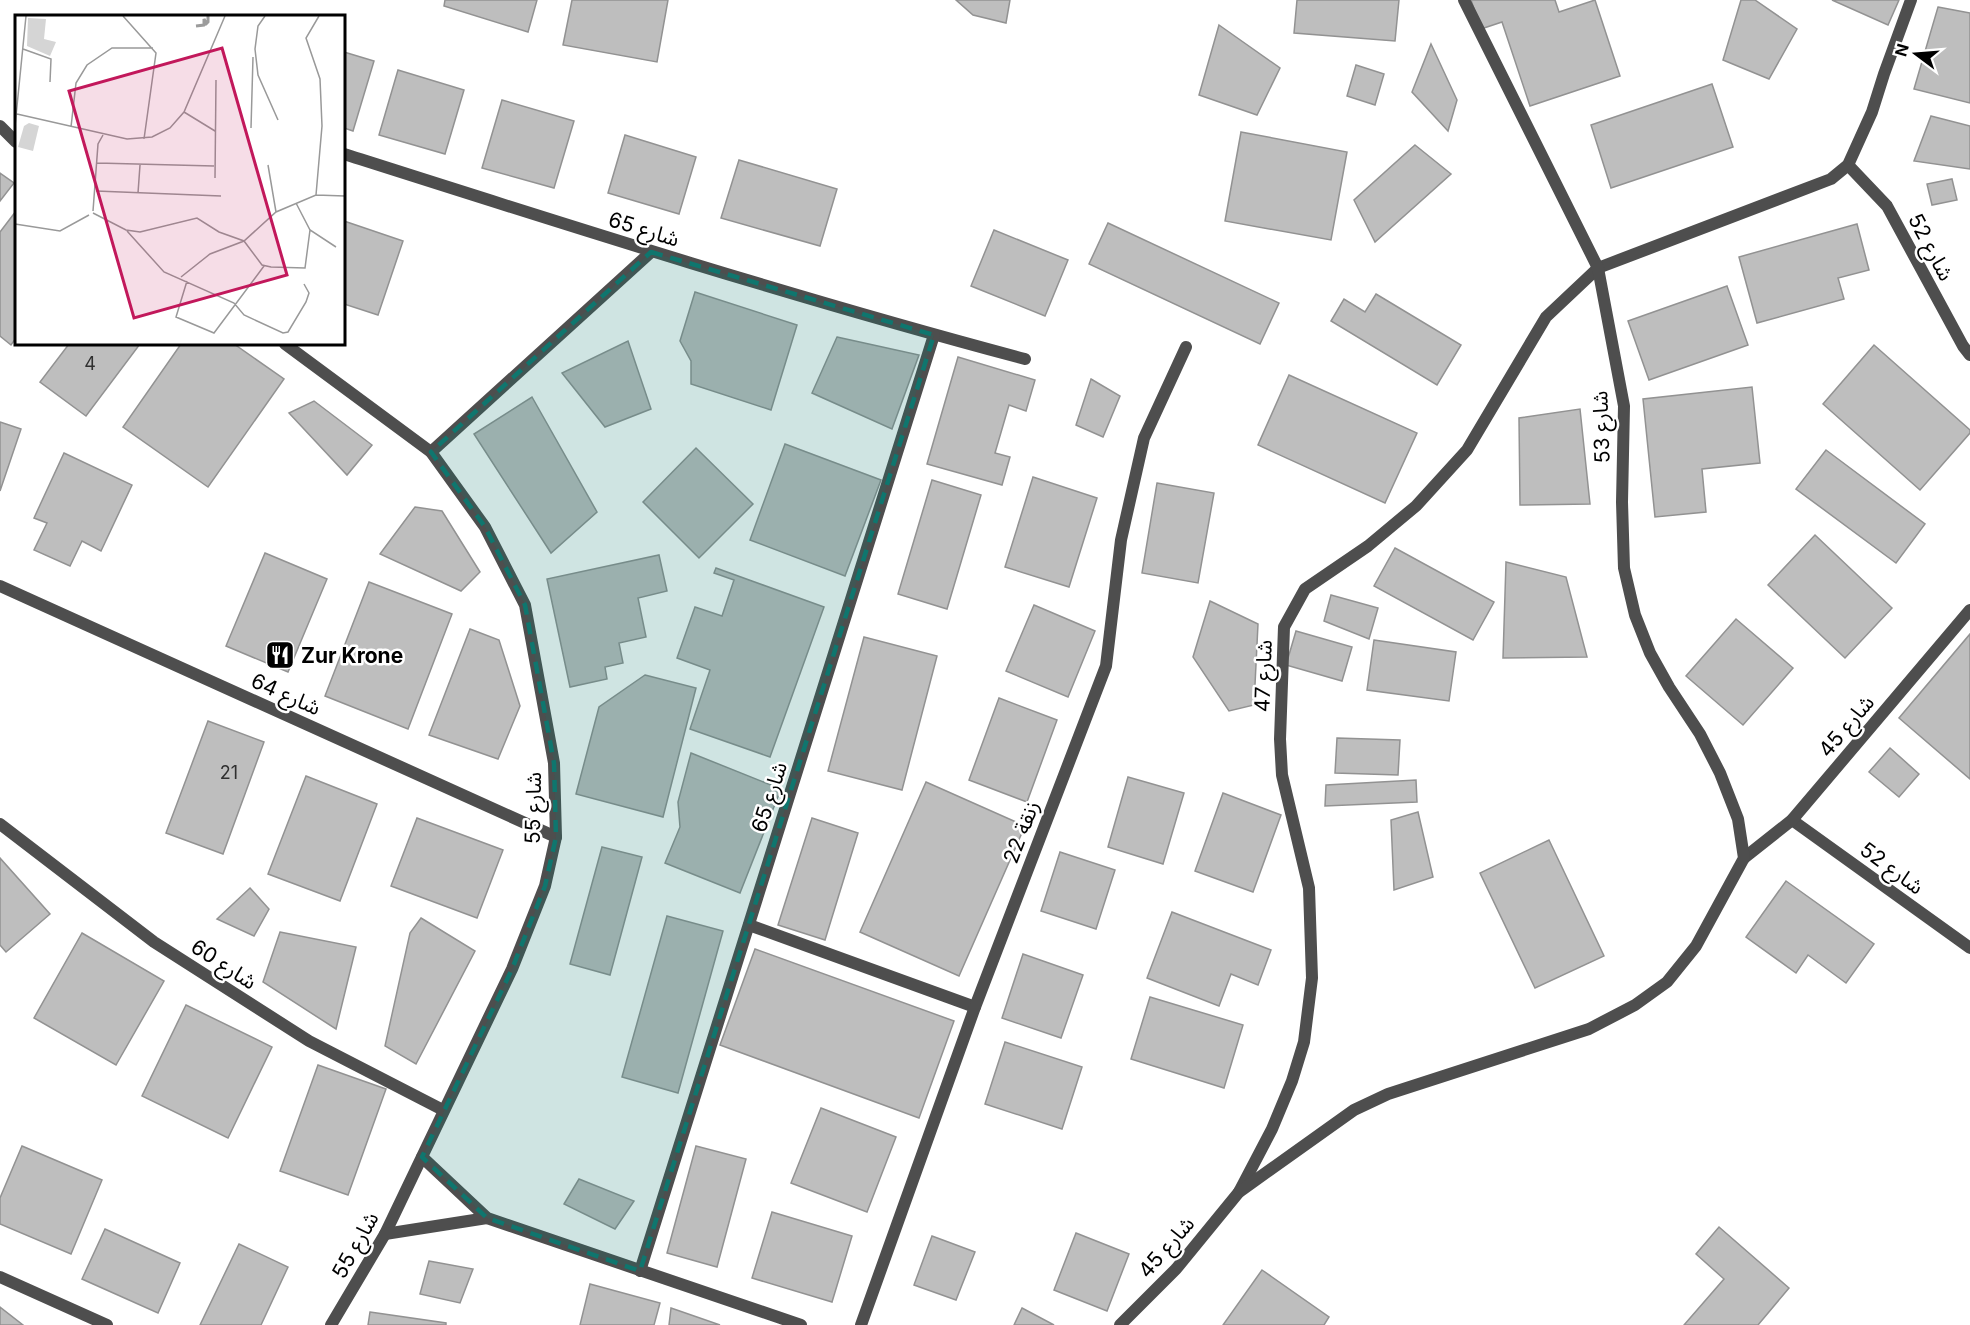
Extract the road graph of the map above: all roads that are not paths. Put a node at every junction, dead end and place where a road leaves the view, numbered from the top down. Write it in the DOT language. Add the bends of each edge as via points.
graph roads {
  1 [pos="1464,0"];
  2 [pos="1911,0"];
  3 [pos="0,126"];
  4 [pos="15,141"];
  5 [pos="345,154"];
  6 [pos="1848,165"];
  7 [pos="651,252"];
  8 [pos="1598,268"];
  9 [pos="934,335"];
  10 [pos="286,345"];
  11 [pos="1186,347"];
  12 [pos="1970,355"];
  13 [pos="1025,359"];
  14 [pos="430,452"];
  15 [pos="0,586"];
  16 [pos="1970,610"];
  17 [pos="1792,820"];
  18 [pos="0,824"];
  19 [pos="556,837"];
  20 [pos="1744,858"];
  21 [pos="749,925"];
  22 [pos="1970,948"];
  23 [pos="975,1007"];
  24 [pos="444,1110"];
  25 [pos="422,1157"];
  26 [pos="1239,1191"];
  27 [pos="487,1218"];
  28 [pos="385,1234"];
  29 [pos="640,1271"];
  30 [pos="0,1277"];
  31 [pos="107,1325"];
  32 [pos="331,1325"];
  33 [pos="801,1325"];
  34 [pos="861,1325"];
  35 [pos="1120,1325"];
  1 -- 8 [label="street, شارع 53"];
  2 -- 6 [label="street" via="1872,112"];
  3 -- 4 [label="street"];
  5 -- 7 [label="street, شارع 65"];
  6 -- 8 [label="street" via="1831,179"];
  6 -- 12 [label="street, شارع 52" via="1887,206"];
  7 -- 9 [label="street, شارع 65"];
  7 -- 14 [label="street"];
  8 -- 20 [label="street, شارع 53" via="1624,406 1624,568 1635,615 1650,653 1720,773 1738,819"];
  8 -- 26 [label="street, شارع 47" via="1546,317 1467,450 1416,506 1368,546 1305,589 1284,627 1282,776 1309,888 1312,978 1304,1042 1292,1081"];
  9 -- 13 [label="street, شارع 65"];
  9 -- 21 [label="street, شارع 65"];
  10 -- 14 [label="street, شارع 55"];
  11 -- 23 [label="street, زنقة 22" via="1144,438 1121,540 1106,666"];
  14 -- 19 [label="street, شارع 55" via="485,527 525,605 554,763"];
  15 -- 19 [label="street, شارع 64"];
  16 -- 17 [label="street, شارع 45"];
  17 -- 20 [label="street, شارع 45"];
  17 -- 22 [label="street, شارع 52"];
  18 -- 24 [label="street, شارع 60" via="163,948 309,1041"];
  19 -- 24 [label="street, شارع 55" via="545,886 512,969"];
  20 -- 26 [label="street" via="1696,946 1667,982 1635,1005 1589,1029 1388,1094 1354,1110"];
  21 -- 23 [label="street"];
  21 -- 29 [label="street, شارع 65"];
  23 -- 34 [label="street, زنقة 22"];
  24 -- 25 [label="street, شارع 55"];
  25 -- 27 [label="street"];
  25 -- 28 [label="street, شارع 55"];
  26 -- 35 [label="street, شارع 45" via="1176,1269"];
  27 -- 28 [label="street"];
  27 -- 29 [label="street"];
  28 -- 32 [label="street, شارع 55"];
  29 -- 33 [label="street"];
  30 -- 31 [label="street"];
}
